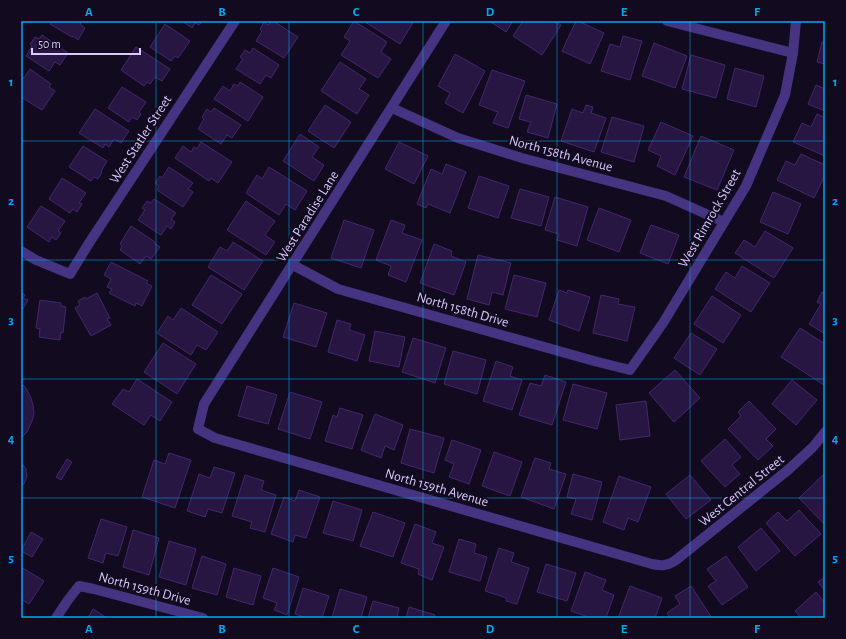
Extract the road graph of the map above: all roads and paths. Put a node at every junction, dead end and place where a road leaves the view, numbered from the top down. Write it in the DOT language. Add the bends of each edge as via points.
graph roads {
  1 [pos="235,21"];
  2 [pos="446,21"];
  3 [pos="667,21"];
  4 [pos="796,21"];
  5 [pos="793,53"];
  6 [pos="392,108"];
  7 [pos="724,222"];
  8 [pos="21,251"];
  9 [pos="292,265"];
  10 [pos="630,370"];
  11 [pos="198,429"];
  12 [pos="825,432"];
  13 [pos="669,564"];
  14 [pos="56,618"];
  15 [pos="204,618"];
  1 -- 8 [label="street, West Statler Street" via="70,274"];
  2 -- 6 [label="street, West Paradise Lane"];
  3 -- 5 [label="street"];
  4 -- 5 [label="street, West Rimrock Street"];
  5 -- 7 [label="street, West Rimrock Street" via="785,95 746,186"];
  6 -- 7 [label="street, North 158th Avenue" via="458,138 522,158 666,196"];
  6 -- 9 [label="street, West Paradise Lane"];
  7 -- 10 [label="street, West Rimrock Street"];
  9 -- 10 [label="street, North 158th Drive" via="338,289"];
  9 -- 11 [label="street, West Paradise Lane" via="204,404"];
  11 -- 13 [label="street, North 159th Avenue" via="215,438 644,562"];
  12 -- 13 [label="street, West Central Street" via="788,470"];
  14 -- 15 [label="street, North 159th Drive" via="79,586"];
}
